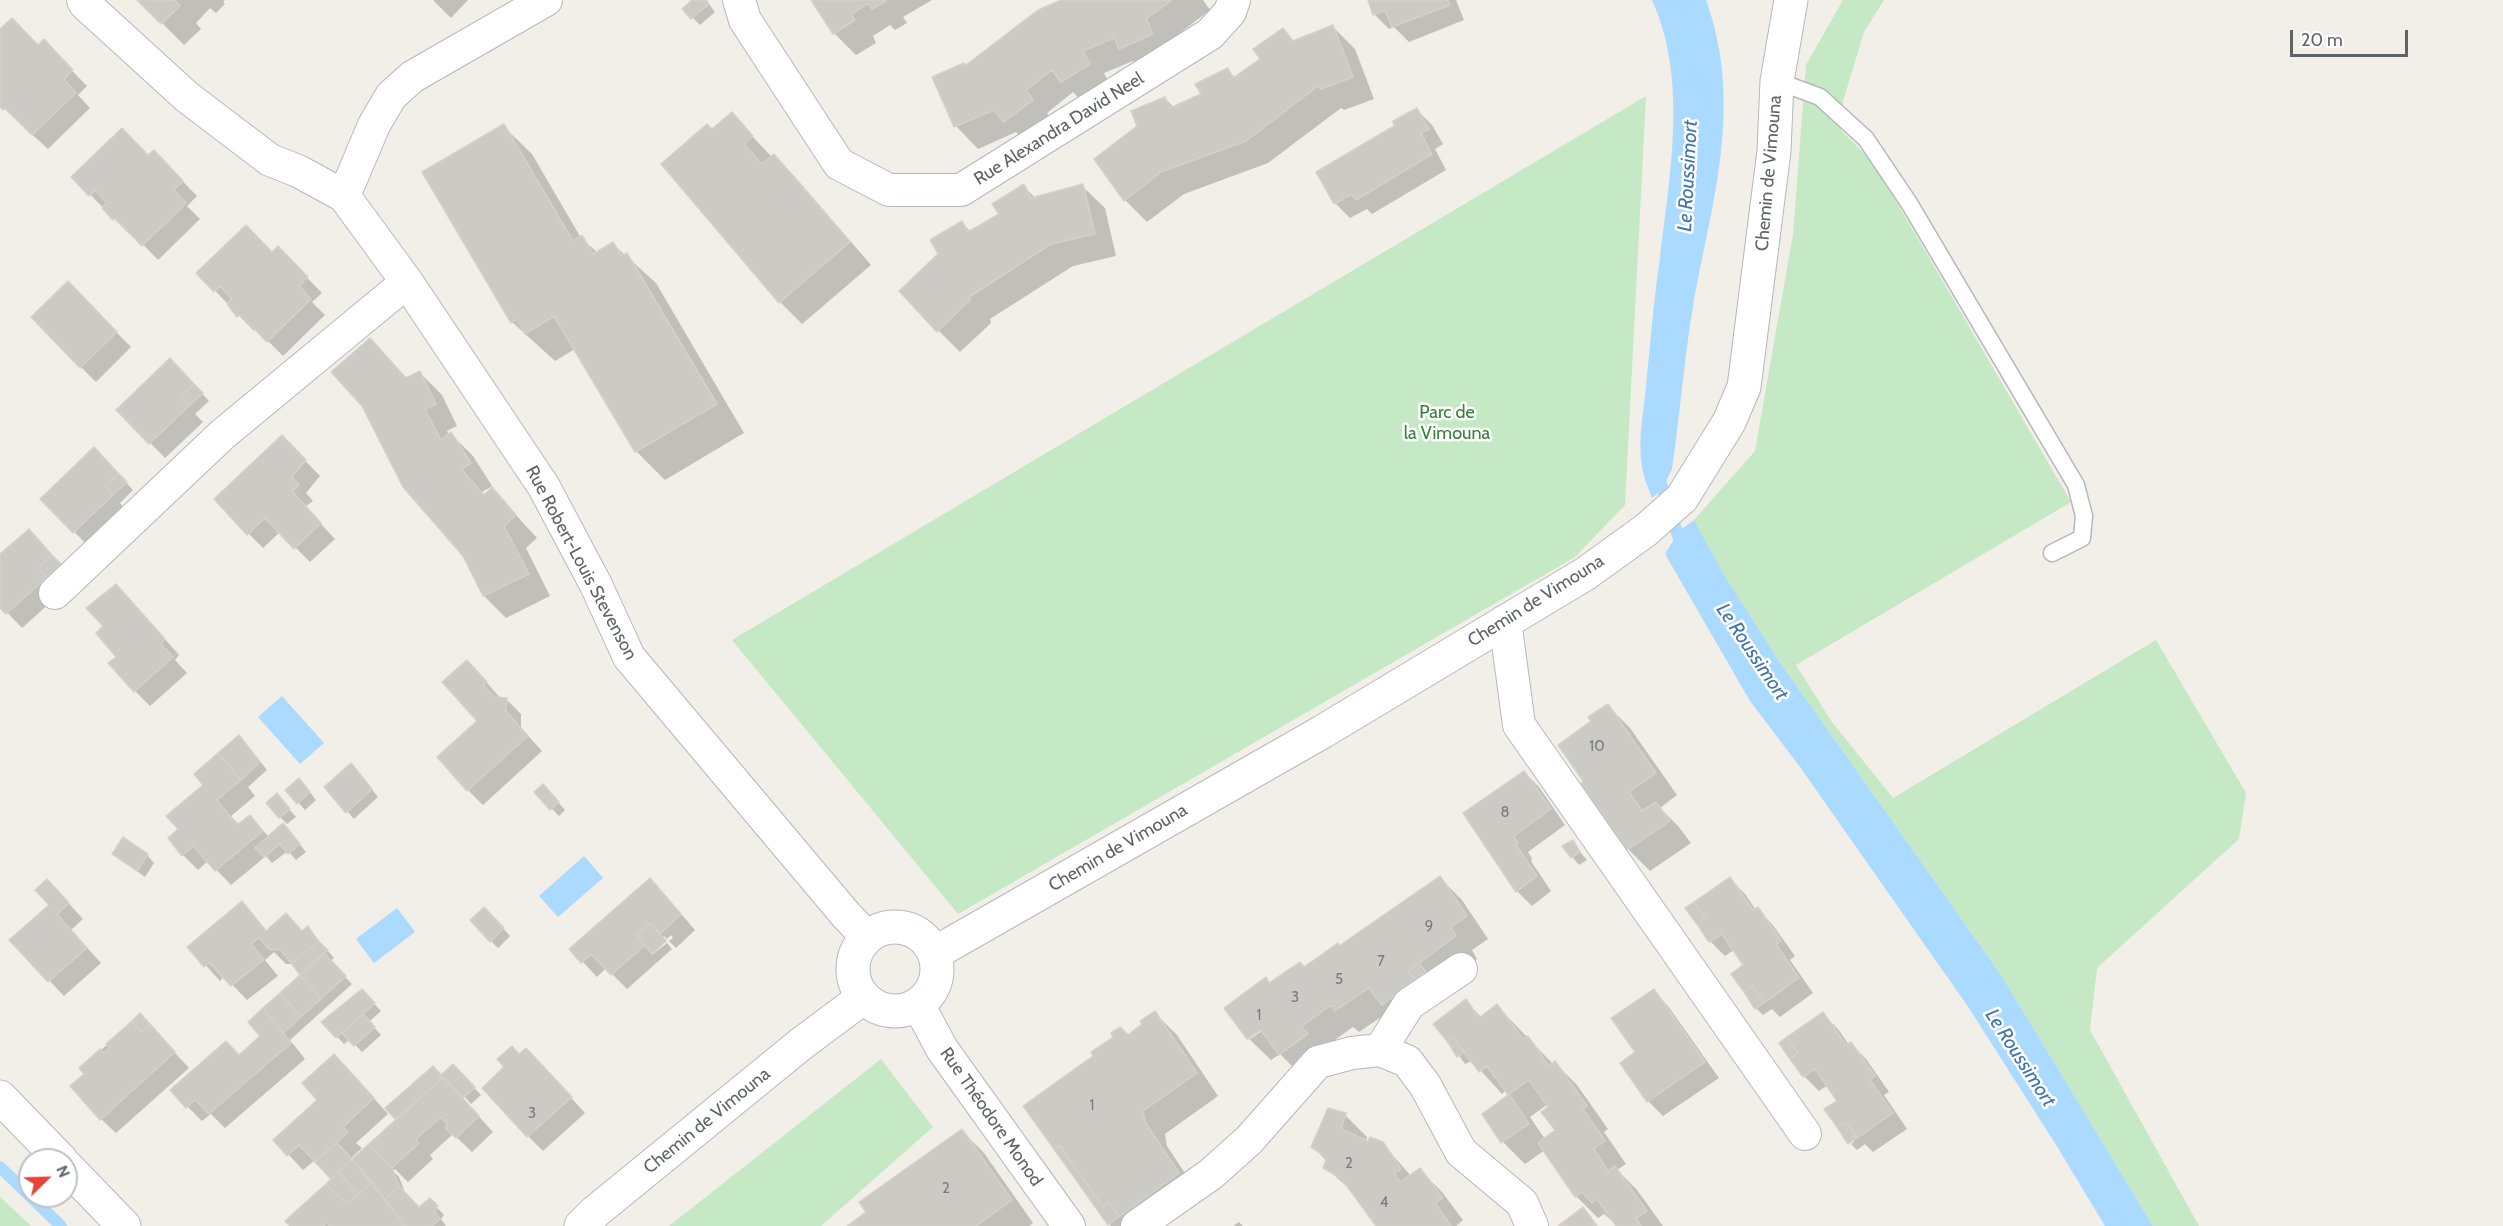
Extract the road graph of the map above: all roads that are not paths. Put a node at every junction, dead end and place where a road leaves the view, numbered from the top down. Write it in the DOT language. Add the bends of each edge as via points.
graph roads {
  1 [pos="83,0"];
  2 [pos="546,0"];
  3 [pos="739,0"];
  4 [pos="1234,0"];
  5 [pos="1791,0"];
  6 [pos="1777,81"];
  7 [pos="344,196"];
  8 [pos="407,282"];
  9 [pos="2052,553"];
  10 [pos="55,593"];
  11 [pos="1505,621"];
  12 [pos="867,937"];
  13 [pos="935,953"];
  14 [pos="1461,969"];
  15 [pos="864,997"];
  16 [pos="918,1004"];
  17 [pos="1380,1050"];
  18 [pos="0,1096"];
  19 [pos="1805,1134"];
  20 [pos="50,1148"];
  21 [pos="78,1178"];
  22 [pos="1066,1225"];
  23 [pos="124,1226"];
  24 [pos="581,1226"];
  25 [pos="1137,1226"];
  26 [pos="1532,1226"];
  1 -- 7 [label="street, Rue Robert-Louis Stevenson" via="187,97 270,160"];
  2 -- 7 [label="street" via="412,76 391,96"];
  3 -- 4 [label="street, Rue Alexandra David Neel" via="745,20 839,164 889,190 962,190 1210,34 1230,12"];
  5 -- 6 [label="street, Chemin de Vimouna"];
  6 -- 9 [label="lane" via="1820,97 1866,139 1909,203 2076,485 2084,516 2082,538"];
  6 -- 11 [label="street, Chemin de Vimouna" via="1774,151 1744,387 1729,422 1683,498 1647,530 1585,574"];
  7 -- 8 [label="street, Rue Robert-Louis Stevenson"];
  8 -- 10 [label="street" via="223,434"];
  8 -- 12 [label="street, Rue Robert-Louis Stevenson" via="544,487 629,657"];
  11 -- 13 [label="street, Chemin de Vimouna" via="1322,732"];
  11 -- 19 [label="street" via="1519,725"];
  12 -- 13 [label="street" via="895,926 911,929 923,936"];
  12 -- 15 [label="street" via="854,959 854,976"];
  13 -- 16 [label="street" via="937,975 931,992"];
  14 -- 17 [label="street" via="1409,1005"];
  15 -- 16 [label="street" via="885,1010 901,1011"];
  15 -- 24 [label="street, Chemin de Vimouna" via="801,1044"];
  16 -- 22 [label="street, Rue Théodore Monod" via="942,1049"];
  17 -- 25 [label="street" via="1318,1062 1219,1168"];
  17 -- 26 [label="street" via="1407,1061 1425,1084 1461,1152 1522,1203"];
  18 -- 20 [label="street"];
  21 -- 23 [label="street"];
}
